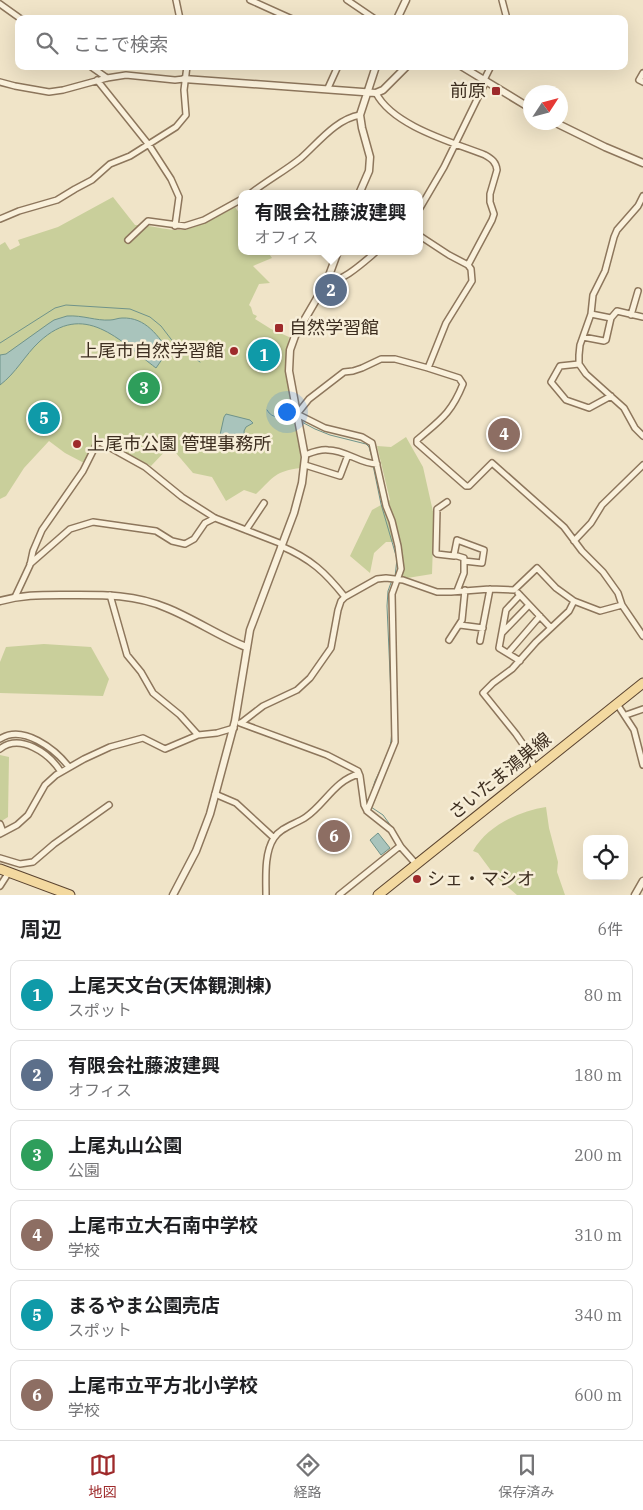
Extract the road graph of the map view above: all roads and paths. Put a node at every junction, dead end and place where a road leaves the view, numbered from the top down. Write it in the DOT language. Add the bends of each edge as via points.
graph roads {
  1 [pos="176,0"];
  2 [pos="250,0"];
  3 [pos="347,0"];
  4 [pos="406,0"];
  5 [pos="502,0"];
  6 [pos="0,4"];
  7 [pos="15,15"];
  8 [pos="179,15"];
  9 [pos="283,15"];
  10 [pos="369,15"];
  11 [pos="399,15"];
  12 [pos="507,15"];
  13 [pos="96,70"];
  14 [pos="186,70"];
  15 [pos="336,70"];
  16 [pos="375,70"];
  17 [pos="404,70"];
  18 [pos="468,70"];
  19 [pos="489,70"];
  20 [pos="643,73"];
  21 [pos="107,78"];
  22 [pos="184,79"];
  23 [pos="97,80"];
  24 [pos="485,80"];
  25 [pos="0,82"];
  26 [pos="643,82"];
  27 [pos="328,88"];
  28 [pos="368,92"];
  29 [pos="376,93"];
  30 [pos="523,104"];
  31 [pos="360,116"];
  32 [pos="568,129"];
  33 [pos="455,143"];
  34 [pos="149,145"];
  35 [pos="643,163"];
  36 [pos="255,190"];
  37 [pos="361,190"];
  38 [pos="643,196"];
  39 [pos="238,202"];
  40 [pos="423,203"];
  41 [pos="0,219"];
  42 [pos="175,226"];
  43 [pos="423,238"];
  44 [pos="128,240"];
  45 [pos="337,255"];
  46 [pos="372,255"];
  47 [pos="468,265"];
  48 [pos="327,281"];
  49 [pos="638,292"];
  50 [pos="591,314"];
  51 [pos="631,315"];
  52 [pos="610,318"];
  53 [pos="643,318"];
  54 [pos="583,337"];
  55 [pos="579,364"];
  56 [pos="428,368"];
  57 [pos="611,396"];
  58 [pos="297,414"];
  59 [pos="643,436"];
  60 [pos="305,455"];
  61 [pos="348,455"];
  62 [pos="378,464"];
  63 [pos="305,465"];
  64 [pos="643,465"];
  65 [pos="447,502"];
  66 [pos="264,503"];
  67 [pos="215,518"];
  68 [pos="246,530"];
  69 [pos="574,541"];
  70 [pos="282,545"];
  71 [pos="454,556"];
  72 [pos="464,561"];
  73 [pos="30,565"];
  74 [pos="398,579"];
  75 [pos="490,589"];
  76 [pos="465,590"];
  77 [pos="514,590"];
  78 [pos="457,591"];
  79 [pos="110,594"];
  80 [pos="520,595"];
  81 [pos="15,596"];
  82 [pos="346,596"];
  83 [pos="0,601"];
  84 [pos="574,601"];
  85 [pos="529,605"];
  86 [pos="622,605"];
  87 [pos="540,616"];
  88 [pos="460,625"];
  89 [pos="483,628"];
  90 [pos="551,628"];
  91 [pos="502,633"];
  92 [pos="643,636"];
  93 [pos="449,640"];
  94 [pos="480,641"];
  95 [pos="246,647"];
  96 [pos="508,653"];
  97 [pos="520,661"];
  98 [pos="643,683"];
  99 [pos="617,704"];
  100 [pos="643,709"];
  101 [pos="626,715"];
  102 [pos="237,724"];
  103 [pos="198,734"];
  104 [pos="0,738"];
  105 [pos="0,750"];
  106 [pos="643,765"];
  107 [pos="69,767"];
  108 [pos="534,769"];
  109 [pos="61,772"];
  110 [pos="359,774"];
  111 [pos="215,794"];
  112 [pos="109,806"];
  113 [pos="367,810"];
  114 [pos="0,824"];
  115 [pos="2,833"];
  116 [pos="274,838"];
  117 [pos="400,846"];
  118 [pos="0,858"];
  119 [pos="416,864"];
  120 [pos="4,870"];
  121 [pos="643,881"];
  122 [pos="0,886"];
  123 [pos="70,895"];
  124 [pos="173,895"];
  125 [pos="266,895"];
  126 [pos="339,895"];
  127 [pos="378,895"];
  128 [pos="635,895"];
  1 -- 8 [label="street"];
  2 -- 9 [label="street"];
  3 -- 10 [label="street"];
  4 -- 11 [label="street"];
  5 -- 12 [label="street"];
  6 -- 7 [label="street"];
  13 -- 21 [label="street"];
  14 -- 22 [label="street"];
  15 -- 27 [label="street"];
  16 -- 28 [label="street"];
  17 -- 29 [label="street"];
  18 -- 24 [label="street"];
  19 -- 24 [label="street"];
  20 -- 26 [label="street" via="639,80"];
  21 -- 22 [label="street" via="126,74"];
  21 -- 23 [label="street"];
  22 -- 27 [label="street"];
  22 -- 34 [label="street" via="186,115 176,127"];
  23 -- 25 [label="street" via="49,92"];
  23 -- 34 [label="street"];
  24 -- 30 [label="street"];
  24 -- 33 [label="street"];
  27 -- 28 [label="street"];
  28 -- 29 [label="street"];
  28 -- 31 [label="street"];
  29 -- 33 [label="street" via="397,116 434,136"];
  31 -- 36 [label="street" via="339,125 301,158"];
  31 -- 37 [label="street" via="370,157 369,171"];
  32 -- 35 [label="street"];
  33 -- 40 [label="street"];
  33 -- 47 [label="street" via="485,155 496,165 490,202 494,214"];
  34 -- 41 [label="street" via="110,164 92,180 57,200"];
  34 -- 42 [label="street" via="179,197"];
  38 -- 50 [label="street" via="617,230 595,290"];
  39 -- 42 [label="street" via="204,220"];
  42 -- 44 [label="street" via="148,221"];
  43 -- 47 [label="street"];
  45 -- 48 [label="street"];
  46 -- 48 [label="street" via="338,279"];
  47 -- 56 [label="street" via="472,269 472,281 446,323"];
  48 -- 58 [label="street" via="294,336 290,350 289,371"];
  49 -- 51 [label="street"];
  50 -- 52 [label="street"];
  50 -- 54 [label="street"];
  51 -- 52 [label="street" via="616,311"];
  51 -- 53 [label="street"];
  52 -- 54 [label="street" via="606,340"];
  54 -- 55 [label="street"];
  55 -- 57 [label="street"];
  55 -- 57 [label="street" via="560,366 551,382 566,400 589,408"];
  56 -- 58 [label="street" via="395,359 376,360 336,377 309,399"];
  56 -- 69 [label="street" via="459,378 463,384 448,413 417,443 466,486 492,463 564,528"];
  57 -- 59 [label="street" via="624,408"];
  58 -- 60 [label="street"];
  58 -- 62 [label="street" via="325,428 370,441"];
  60 -- 61 [label="street" via="319,450"];
  60 -- 63 [label="street"];
  61 -- 62 [label="street"];
  61 -- 63 [label="street" via="340,476"];
  62 -- 74 [label="street" via="401,558"];
  63 -- 70 [label="street" via="294,513"];
  64 -- 69 [label="street" via="602,505"];
  65 -- 71 [label="street" via="437,509 436,553"];
  66 -- 68 [label="street"];
  67 -- 68 [label="street"];
  67 -- 73 [label="street" via="185,544 156,531 86,523 70,529"];
  67 -- 73 [label="street" via="145,467 100,442 42,530"];
  68 -- 70 [label="street"];
  69 -- 86 [label="street" via="603,572 618,593"];
  70 -- 82 [label="street" via="316,565"];
  70 -- 95 [label="street" via="254,616"];
  71 -- 72 [label="street" via="464,558"];
  71 -- 72 [label="street" via="457,540 484,550 482,563"];
  72 -- 78 [label="street" via="464,573"];
  73 -- 81 [label="street"];
  74 -- 78 [label="street" via="437,592"];
  74 -- 82 [label="street" via="377,579"];
  74 -- 113 [label="street" via="392,594 395,742"];
  75 -- 76 [label="street"];
  75 -- 77 [label="street"];
  75 -- 89 [label="street"];
  76 -- 78 [label="street"];
  76 -- 88 [label="street"];
  77 -- 80 [label="street"];
  77 -- 84 [label="street" via="537,568"];
  79 -- 81 [label="street"];
  79 -- 95 [label="street" via="166,607"];
  79 -- 103 [label="street" via="127,655 153,694"];
  80 -- 85 [label="street"];
  80 -- 91 [label="street" via="507,608"];
  81 -- 83 [label="street"];
  82 -- 102 [label="street" via="338,610 331,648 310,678 297,690 263,706"];
  84 -- 86 [label="street" via="600,611"];
  84 -- 90 [label="street" via="569,611"];
  85 -- 87 [label="street"];
  85 -- 91 [label="street"];
  86 -- 92 [label="street"];
  87 -- 90 [label="street"];
  87 -- 96 [label="street"];
  88 -- 89 [label="street"];
  88 -- 93 [label="street"];
  89 -- 94 [label="street"];
  90 -- 97 [label="street"];
  91 -- 96 [label="street" via="500,648"];
  95 -- 102 [label="street"];
  96 -- 97 [label="street"];
  97 -- 108 [label="street" via="483,693 527,750"];
  98 -- 99 [label="main road, さいたま鴻巣線"];
  99 -- 101 [label="street"];
  99 -- 108 [label="main road, さいたま鴻巣線"];
  100 -- 101 [label="street"];
  101 -- 106 [label="street" via="634,730"];
  102 -- 103 [label="street" via="218,733"];
  102 -- 110 [label="street" via="327,755"];
  102 -- 111 [label="street"];
  103 -- 107 [label="street" via="165,749 139,739 110,747"];
  104 -- 107 [label="street" via="8,734 27,736 54,750"];
  105 -- 109 [label="street" via="12,742 20,742 50,758"];
  107 -- 109 [label="street"];
  108 -- 119 [label="main road, さいたま鴻巣線"];
  109 -- 115 [label="street" via="45,785 28,815"];
  110 -- 113 [label="street"];
  110 -- 116 [label="street" via="349,776 308,816"];
  111 -- 116 [label="street" via="236,803"];
  111 -- 124 [label="street" via="200,843"];
  112 -- 118 [label="street" via="33,862 20,864"];
  113 -- 117 [label="street" via="391,830"];
  114 -- 115 [label="street"];
  116 -- 125 [label="street" via="269,852"];
  117 -- 119 [label="street"];
  117 -- 126 [label="street"];
  119 -- 127 [label="main road, さいたま鴻巣線"];
  120 -- 122 [label="street"];
  120 -- 123 [label="main road"];
  121 -- 128 [label="street"];
}
